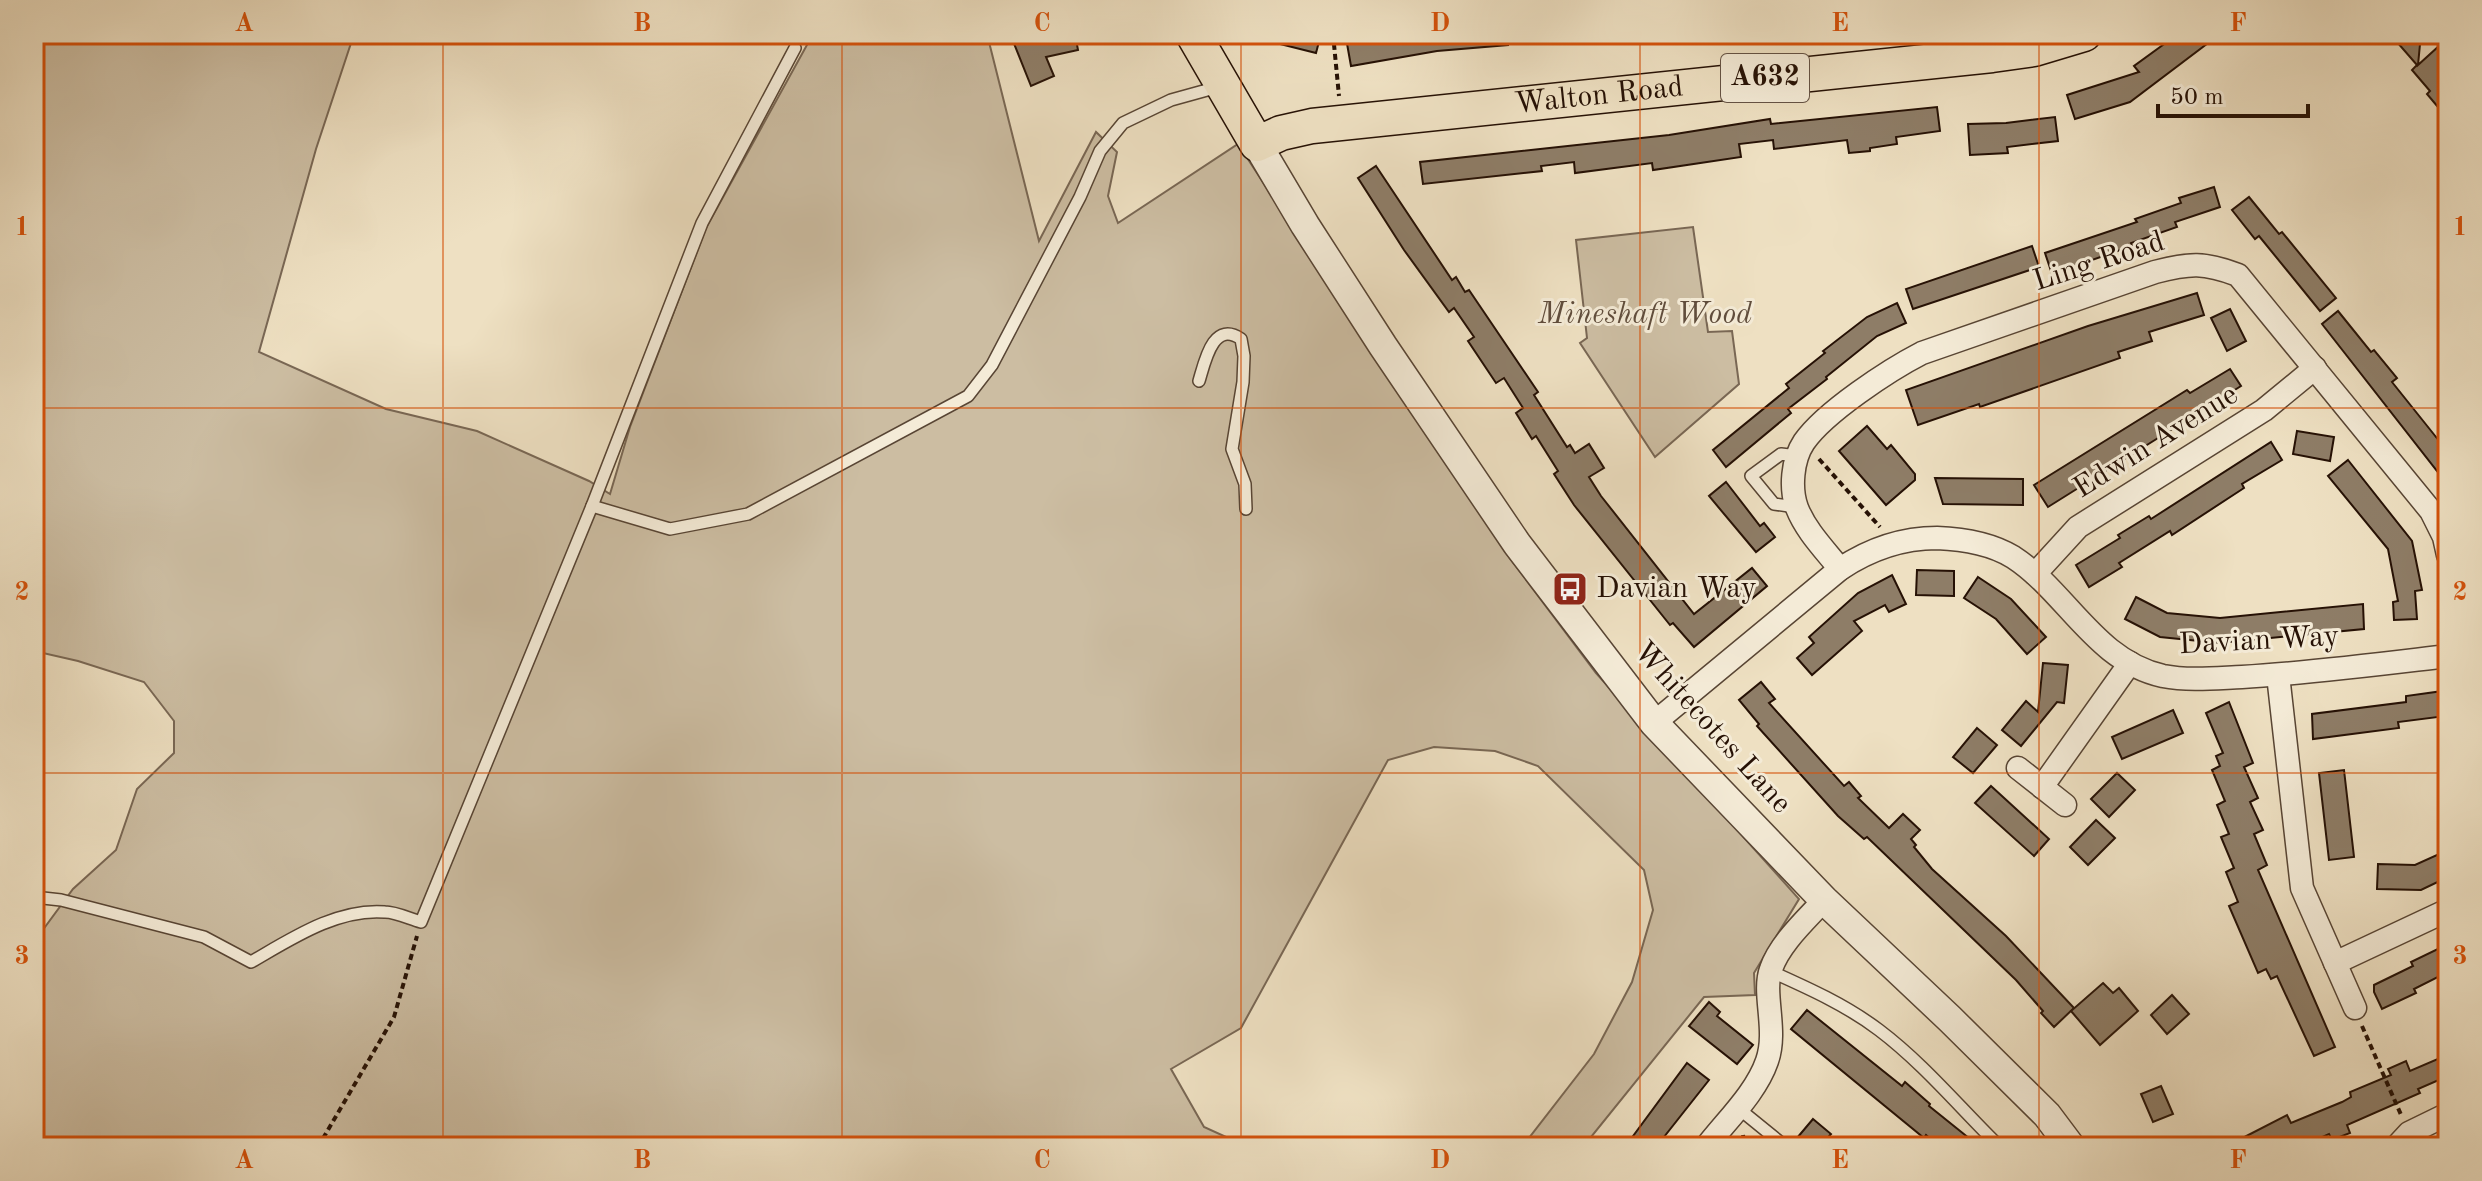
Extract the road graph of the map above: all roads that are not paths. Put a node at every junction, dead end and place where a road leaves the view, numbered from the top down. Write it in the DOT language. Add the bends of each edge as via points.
graph roads {
  1 [pos="1193,34"];
  2 [pos="2084,34"];
  3 [pos="795,48"];
  4 [pos="1222,86"];
  5 [pos="1257,144"];
  6 [pos="2315,368"];
  7 [pos="1199,381"];
  8 [pos="1801,449"];
  9 [pos="592,506"];
  10 [pos="1797,507"];
  11 [pos="1246,509"];
  12 [pos="2448,555"];
  13 [pos="1840,569"];
  14 [pos="2035,574"];
  15 [pos="2448,656"];
  16 [pos="2130,663"];
  17 [pos="2278,675"];
  18 [pos="1654,723"];
  19 [pos="2018,768"];
  20 [pos="2042,787"];
  21 [pos="2065,805"];
  22 [pos="34,897"];
  23 [pos="1824,900"];
  24 [pos="2448,910"];
  25 [pos="2335,963"];
  26 [pos="1769,971"];
  27 [pos="2355,1008"];
  28 [pos="1737,1107"];
  29 [pos="2448,1114"];
  30 [pos="2402,1140"];
  31 [pos="1706,1147"];
  32 [pos="1786,1147"];
  33 [pos="2000,1147"];
  34 [pos="2071,1147"];
  1 -- 4 [label="main road"];
  2 -- 5 [label="main road, Walton Road / A632" via="1992,55 1304,127"];
  3 -- 9 [label="lane" via="702,223"];
  4 -- 5 [label="main road"];
  4 -- 9 [label="lane" via="1171,100 1123,123 1100,151 992,365 968,396 748,514 670,529"];
  5 -- 18 [label="street, Whitecotes Lane" via="1343,285 1517,544"];
  6 -- 8 [label="street, Ling Road" via="2238,275 2213,265 2188,264 1922,353 1889,370 1822,424"];
  6 -- 12 [label="street, Ling Road" via="2431,511"];
  6 -- 14 [label="street, Edwin Avenue" via="2264,410 2078,527"];
  7 -- 11 [label="lane" via="1214,341 1223,333 1241,339 1243,382 1232,449 1245,484"];
  8 -- 10 [label="street" via="1793,487"];
  8 -- 10 [label="lane" via="1781,454 1751,476 1774,504"];
  9 -- 22 [label="lane" via="421,922 386,912 357,914 311,928 251,962 204,937"];
  10 -- 13 [label="street"];
  13 -- 14 [label="street, Davian Way" via="1895,542 1957,538 2012,556"];
  13 -- 18 [label="street, Davian Way"];
  14 -- 16 [label="street, Davian Way" via="2104,645"];
  15 -- 17 [label="street, Davian Way"];
  16 -- 17 [label="street, Davian Way" via="2163,676 2199,679"];
  16 -- 20 [label="street"];
  17 -- 25 [label="street" via="2302,888"];
  18 -- 23 [label="street, Whitecotes Lane"];
  19 -- 20 [label="street"];
  20 -- 21 [label="street"];
  23 -- 26 [label="street"];
  23 -- 34 [label="street, Whitecotes Lane" via="2047,1115"];
  24 -- 25 [label="street"];
  25 -- 27 [label="street"];
  26 -- 28 [label="street" via="1773,1040 1766,1064"];
  26 -- 33 [label="lane" via="1822,994 1879,1030"];
  28 -- 31 [label="street"];
  28 -- 32 [label="lane"];
  29 -- 30 [label="street"];
}
